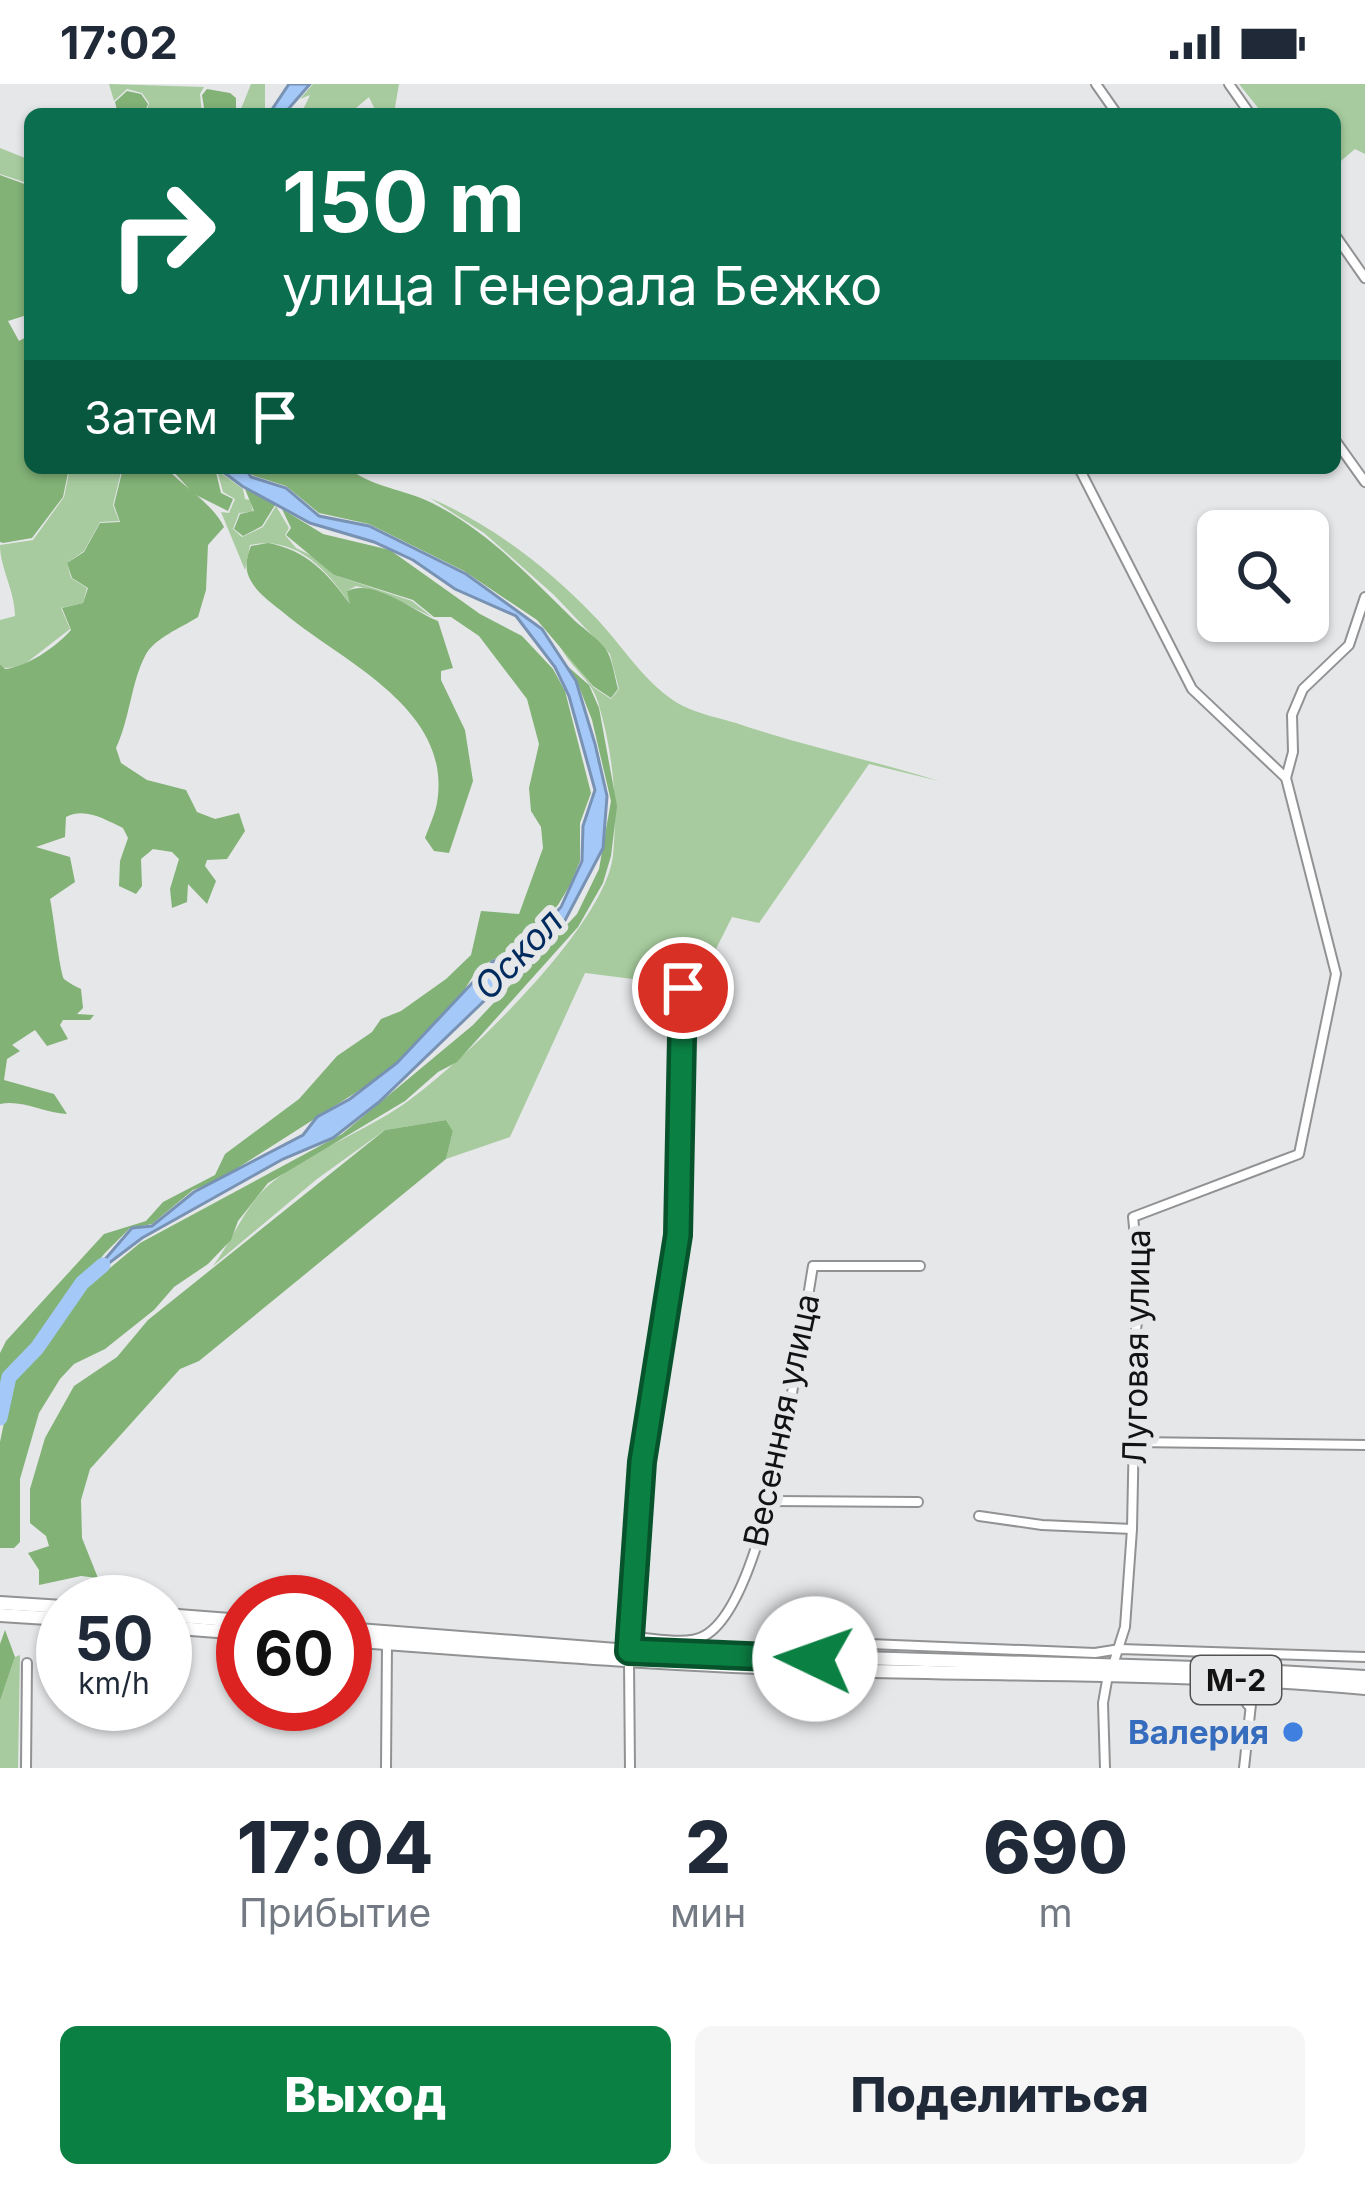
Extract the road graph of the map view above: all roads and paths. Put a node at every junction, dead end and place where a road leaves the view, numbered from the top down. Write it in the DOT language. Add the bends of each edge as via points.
graph roads {
  1 [pos="1341,244"];
  2 [pos="1365,278"];
  3 [pos="1341,448"];
  4 [pos="1082,474"];
  5 [pos="1365,482"];
  6 [pos="1365,597"];
  7 [pos="1286,778"];
  8 [pos="683,988"];
  9 [pos="920,1266"];
  10 [pos="1134,1442"];
  11 [pos="1365,1445"];
  12 [pos="771,1502"];
  13 [pos="918,1502"];
  14 [pos="980,1516"];
  15 [pos="1132,1529"];
  16 [pos="0,1603"];
  17 [pos="36,1611"];
  18 [pos="36,1612"];
  19 [pos="0,1615"];
  20 [pos="372,1635"];
  21 [pos="387,1638"];
  22 [pos="372,1639"];
  23 [pos="795,1641"];
  24 [pos="1120,1649"];
  25 [pos="629,1650"];
  26 [pos="1365,1657"];
  27 [pos="27,1663"];
  28 [pos="1110,1670"];
  29 [pos="1365,1678"];
  30 [pos="1231,1680"];
  31 [pos="1268,1682"];
  32 [pos="1365,1688"];
  33 [pos="1249,1707"];
  34 [pos="26,1768"];
  35 [pos="386,1768"];
  36 [pos="630,1768"];
  37 [pos="1105,1768"];
  38 [pos="1244,1768"];
  1 -- 2 [label="street"];
  3 -- 5 [label="street"];
  4 -- 7 [label="street" via="1192,689"];
  6 -- 7 [label="street, Луговая улица" via="1349,645 1303,688"];
  7 -- 10 [label="street, Луговая улица" via="1336,974 1299,1154 1133,1217 1141,1296"];
  8 -- 25 [label="street" via="678,1235 642,1462"];
  9 -- 12 [label="street, Весенняя улица" via="813,1266"];
  10 -- 11 [label="street"];
  10 -- 15 [label="street, Луговая улица"];
  12 -- 13 [label="street"];
  12 -- 25 [label="street, Весенняя улица" via="746,1580 709,1634"];
  14 -- 15 [label="street"];
  15 -- 24 [label="street, Луговая улица"];
  16 -- 17 [label="main road"];
  18 -- 19 [label="main road"];
  20 -- 21 [label="main road"];
  21 -- 22 [label="main road"];
  21 -- 25 [label="main road"];
  21 -- 35 [label="street"];
  23 -- 24 [label="street"];
  24 -- 26 [label="street"];
  24 -- 28 [label="street, Луговая улица"];
  25 -- 28 [label="main road"];
  25 -- 36 [label="street"];
  27 -- 34 [label="street"];
  28 -- 29 [label="main road, М-2"];
  28 -- 30 [label="main road, М-2"];
  28 -- 37 [label="street"];
  30 -- 31 [label="main road, М-2"];
  30 -- 33 [label="street"];
  31 -- 32 [label="main road, М-2"];
  31 -- 33 [label="street"];
  33 -- 38 [label="street"];
}
